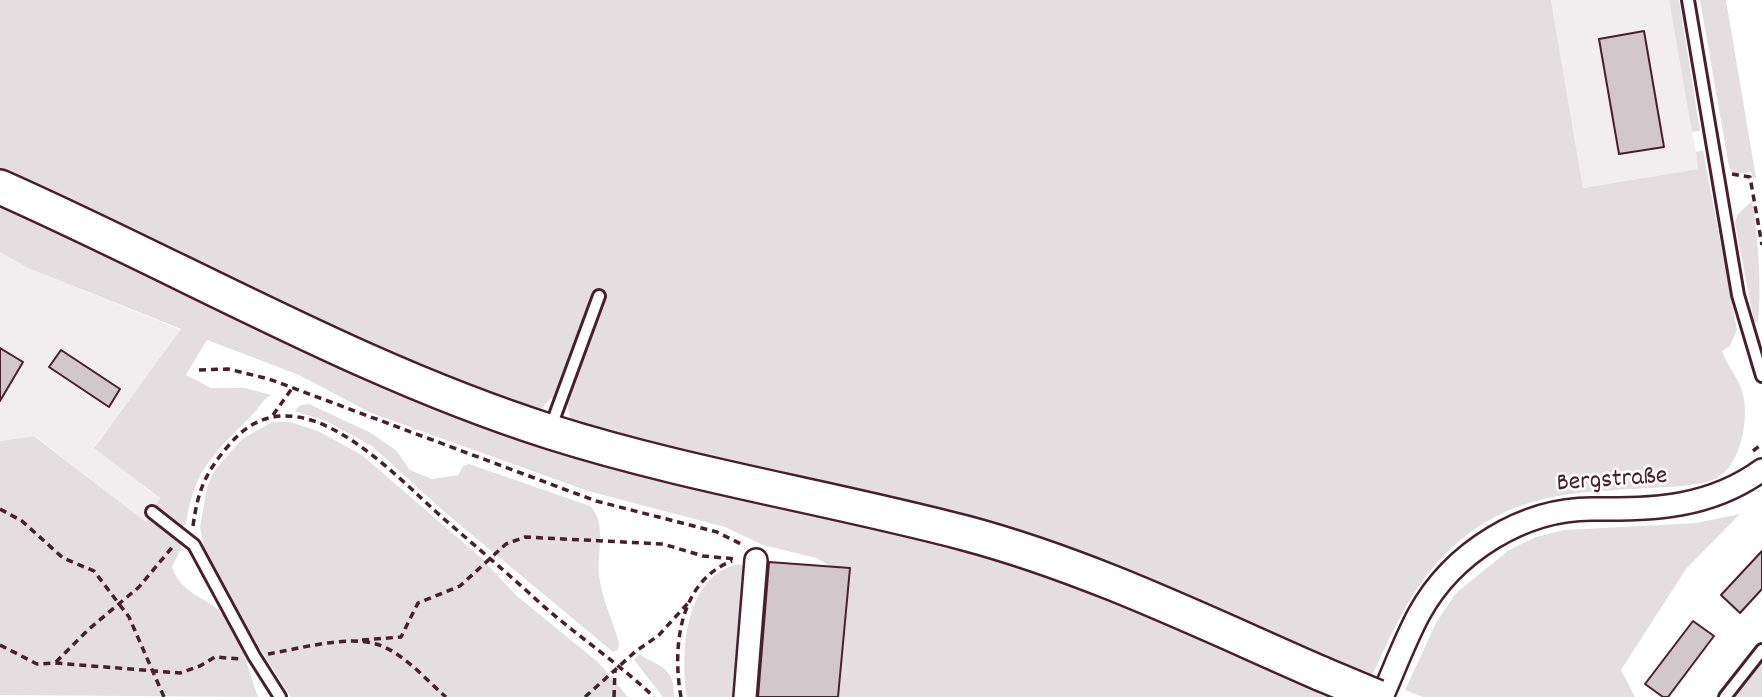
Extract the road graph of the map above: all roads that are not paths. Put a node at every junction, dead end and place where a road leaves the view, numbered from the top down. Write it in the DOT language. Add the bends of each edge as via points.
graph roads {
  1 [pos="1688,0"];
  2 [pos="0,187"];
  3 [pos="599,296"];
  4 [pos="1762,376"];
  5 [pos="550,432"];
  6 [pos="1762,470"];
  7 [pos="152,512"];
  8 [pos="746,559"];
  9 [pos="1762,650"];
  10 [pos="280,697"];
  11 [pos="745,697"];
  12 [pos="1379,697"];
  13 [pos="1725,697"];
  1 -- 4 [label="lane" via="1738,295"];
  2 -- 5 [label="main road" via="393,372"];
  3 -- 5 [label="lane"];
  5 -- 12 [label="main road, bridge" via="663,465 979,537 1077,570"];
  6 -- 12 [label="street, Bergstraße" via="1721,493 1685,505 1560,512 1503,532 1466,557 1441,583 1419,613"];
  7 -- 10 [label="lane" via="194,545"];
  8 -- 11 [label="street"];
  9 -- 13 [label="lane"];
}
